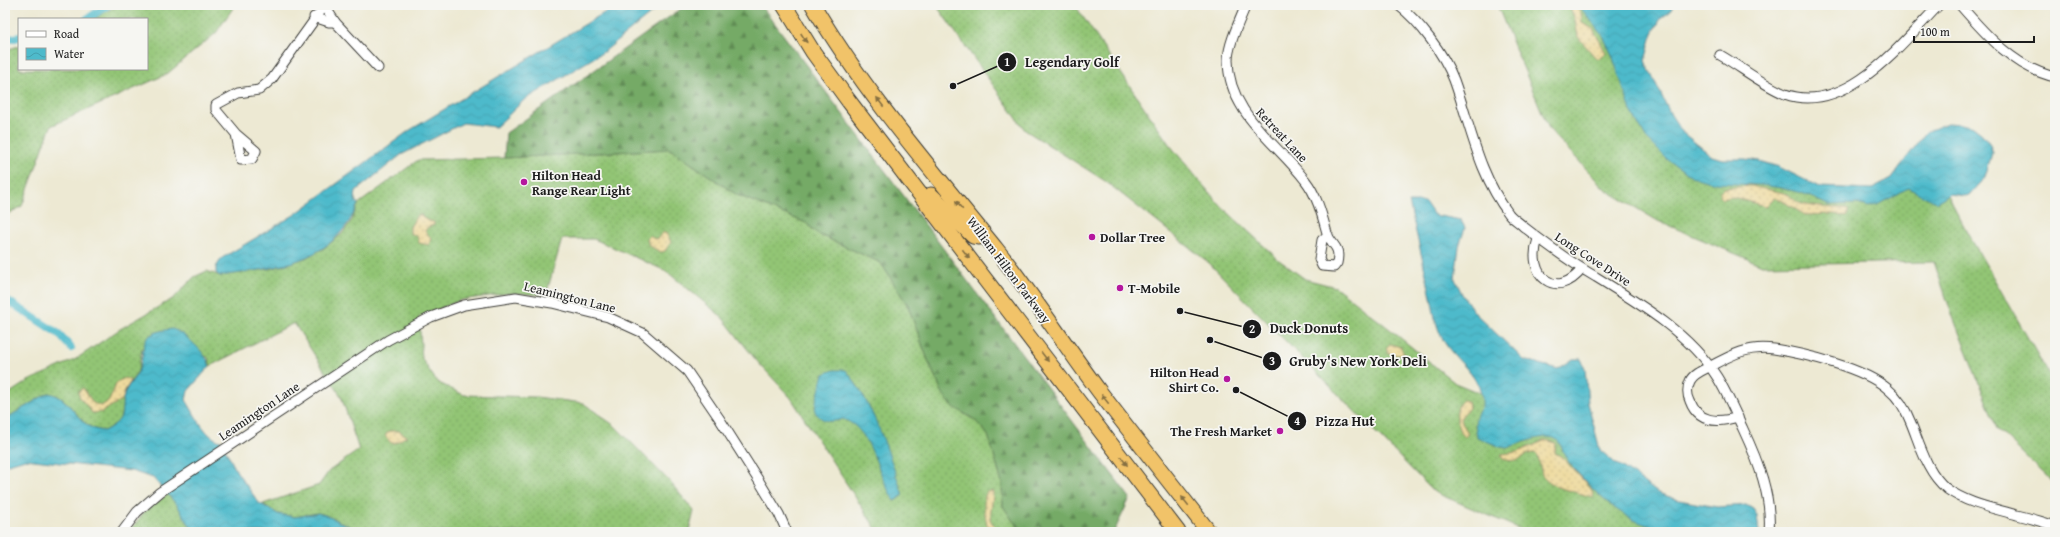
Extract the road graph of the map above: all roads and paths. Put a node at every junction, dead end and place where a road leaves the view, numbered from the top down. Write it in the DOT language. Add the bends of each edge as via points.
graph roads {
  1 [pos="324,5"];
  2 [pos="784,5"];
  3 [pos="813,5"];
  4 [pos="1246,5"];
  5 [pos="1398,5"];
  6 [pos="1939,5"];
  7 [pos="1960,5"];
  8 [pos="314,17"];
  9 [pos="334,22"];
  10 [pos="1720,55"];
  11 [pos="378,68"];
  12 [pos="2055,77"];
  13 [pos="236,134"];
  14 [pos="895,160"];
  15 [pos="1328,235"];
  16 [pos="986,238"];
  17 [pos="1538,239"];
  18 [pos="1582,269"];
  19 [pos="1709,367"];
  20 [pos="1738,417"];
  21 [pos="2055,526"];
  22 [pos="122,532"];
  23 [pos="787,532"];
  24 [pos="1178,532"];
  25 [pos="1209,532"];
  26 [pos="1769,532"];
  1 -- 8 [label="street"];
  1 -- 9 [label="street"];
  2 -- 14 [label="highway, William Hilton Parkway, one-way" via="843,94"];
  16 -- 3 [label="highway, William Hilton Parkway, one-way" via="873,93"];
  4 -- 15 [label="street, Retreat Lane" via="1227,58 1234,93 1244,112 1306,181"];
  5 -- 17 [label="street, Long Cove Drive" via="1432,41 1453,79 1482,167 1497,196 1510,216"];
  6 -- 10 [label="street" via="1859,82 1841,92 1821,97 1786,94"];
  7 -- 12 [label="street" via="1996,45 2021,63"];
  8 -- 9 [label="street"];
  8 -- 13 [label="street" via="272,79 260,90 238,93 216,105 216,110"];
  9 -- 11 [label="street"];
  14 -- 16 [label="highway" via="973,236"];
  14 -- 24 [label="highway, William Hilton Parkway, one-way"];
  25 -- 16 [label="highway, William Hilton Parkway, one-way" via="1099,391"];
  17 -- 18 [label="street, Long Cove Drive"];
  17 -- 18 [label="street" via="1534,260 1537,270 1545,280 1557,283 1567,281 1575,278"];
  18 -- 19 [label="street, Long Cove Drive" via="1643,307 1689,343"];
  19 -- 20 [label="street, Long Cove Drive" via="1718,378"];
  19 -- 20 [label="street" via="1691,379 1688,389 1693,409 1709,420 1724,421"];
  19 -- 21 [label="street" via="1732,353 1750,348 1773,349 1819,359 1866,376 1887,388 1902,403 1923,454 1946,488 1965,500 1987,508"];
  20 -- 26 [label="street, Long Cove Drive" via="1754,451 1766,489"];
  22 -- 23 [label="street, Leamington Lane" via="137,512 160,492 388,340 431,317 464,306 516,297 608,317 643,333 686,372 759,481"];
}
